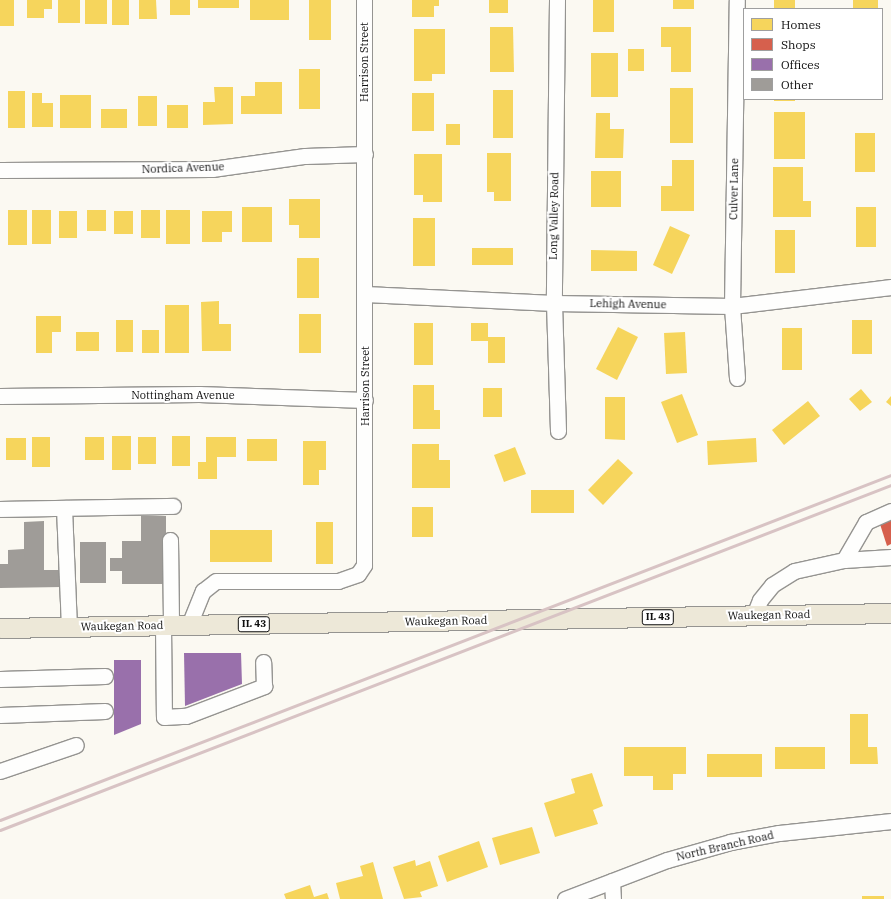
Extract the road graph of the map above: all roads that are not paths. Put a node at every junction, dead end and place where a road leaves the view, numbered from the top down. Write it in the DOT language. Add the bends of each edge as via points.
graph roads {
  1 [pos="364,0"];
  2 [pos="557,0"];
  3 [pos="737,0"];
  4 [pos="365,154"];
  5 [pos="0,170"];
  6 [pos="891,287"];
  7 [pos="365,294"];
  8 [pos="554,304"];
  9 [pos="732,306"];
  10 [pos="737,378"];
  11 [pos="0,396"];
  12 [pos="365,400"];
  13 [pos="558,431"];
  14 [pos="173,506"];
  15 [pos="64,508"];
  16 [pos="0,509"];
  17 [pos="891,511"];
  18 [pos="170,540"];
  19 [pos="891,557"];
  20 [pos="844,560"];
  21 [pos="891,613"];
  22 [pos="754,616"];
  23 [pos="174,625"];
  24 [pos="69,627"];
  25 [pos="0,628"];
  26 [pos="263,662"];
  27 [pos="105,676"];
  28 [pos="0,679"];
  29 [pos="105,711"];
  30 [pos="0,715"];
  31 [pos="76,745"];
  32 [pos="0,771"];
  33 [pos="891,821"];
  34 [pos="612,881"];
  35 [pos="565,899"];
  36 [pos="613,899"];
  1 -- 4 [label="street, Harrison Street"];
  2 -- 8 [label="street, Long Valley Road"];
  3 -- 9 [label="street, Culver Lane"];
  4 -- 5 [label="street, Nordica Avenue" via="305,156 212,169"];
  4 -- 7 [label="street, Harrison Street"];
  6 -- 9 [label="street, Lehigh Avenue"];
  7 -- 8 [label="street, Lehigh Avenue"];
  7 -- 12 [label="street, Harrison Street"];
  8 -- 9 [label="street, Lehigh Avenue"];
  8 -- 13 [label="street, Long Valley Road"];
  9 -- 10 [label="street, Culver Lane"];
  11 -- 12 [label="street, Nottingham Avenue" via="199,394"];
  12 -- 23 [label="street, Harrison Street" via="366,553 358,574 338,581 216,581 203,591"];
  14 -- 15 [label="street"];
  15 -- 16 [label="street"];
  15 -- 24 [label="street"];
  17 -- 20 [label="street" via="866,522"];
  18 -- 23 [label="street"];
  19 -- 20 [label="street"];
  20 -- 22 [label="street" via="794,571 781,579 760,600"];
  21 -- 22 [label="main road, Waukegan Road / IL 43"];
  22 -- 23 [label="main road, Waukegan Road / IL 43"];
  23 -- 24 [label="main road, Waukegan Road / IL 43"];
  23 -- 26 [label="street" via="164,717 186,716 264,686"];
  24 -- 25 [label="main road, Waukegan Road / IL 43"];
  27 -- 28 [label="street"];
  29 -- 30 [label="street"];
  31 -- 32 [label="street"];
  33 -- 34 [label="street, North Branch Road" via="779,833 730,842 667,860"];
  34 -- 35 [label="street, North Branch Road"];
  34 -- 36 [label="street"];
}
